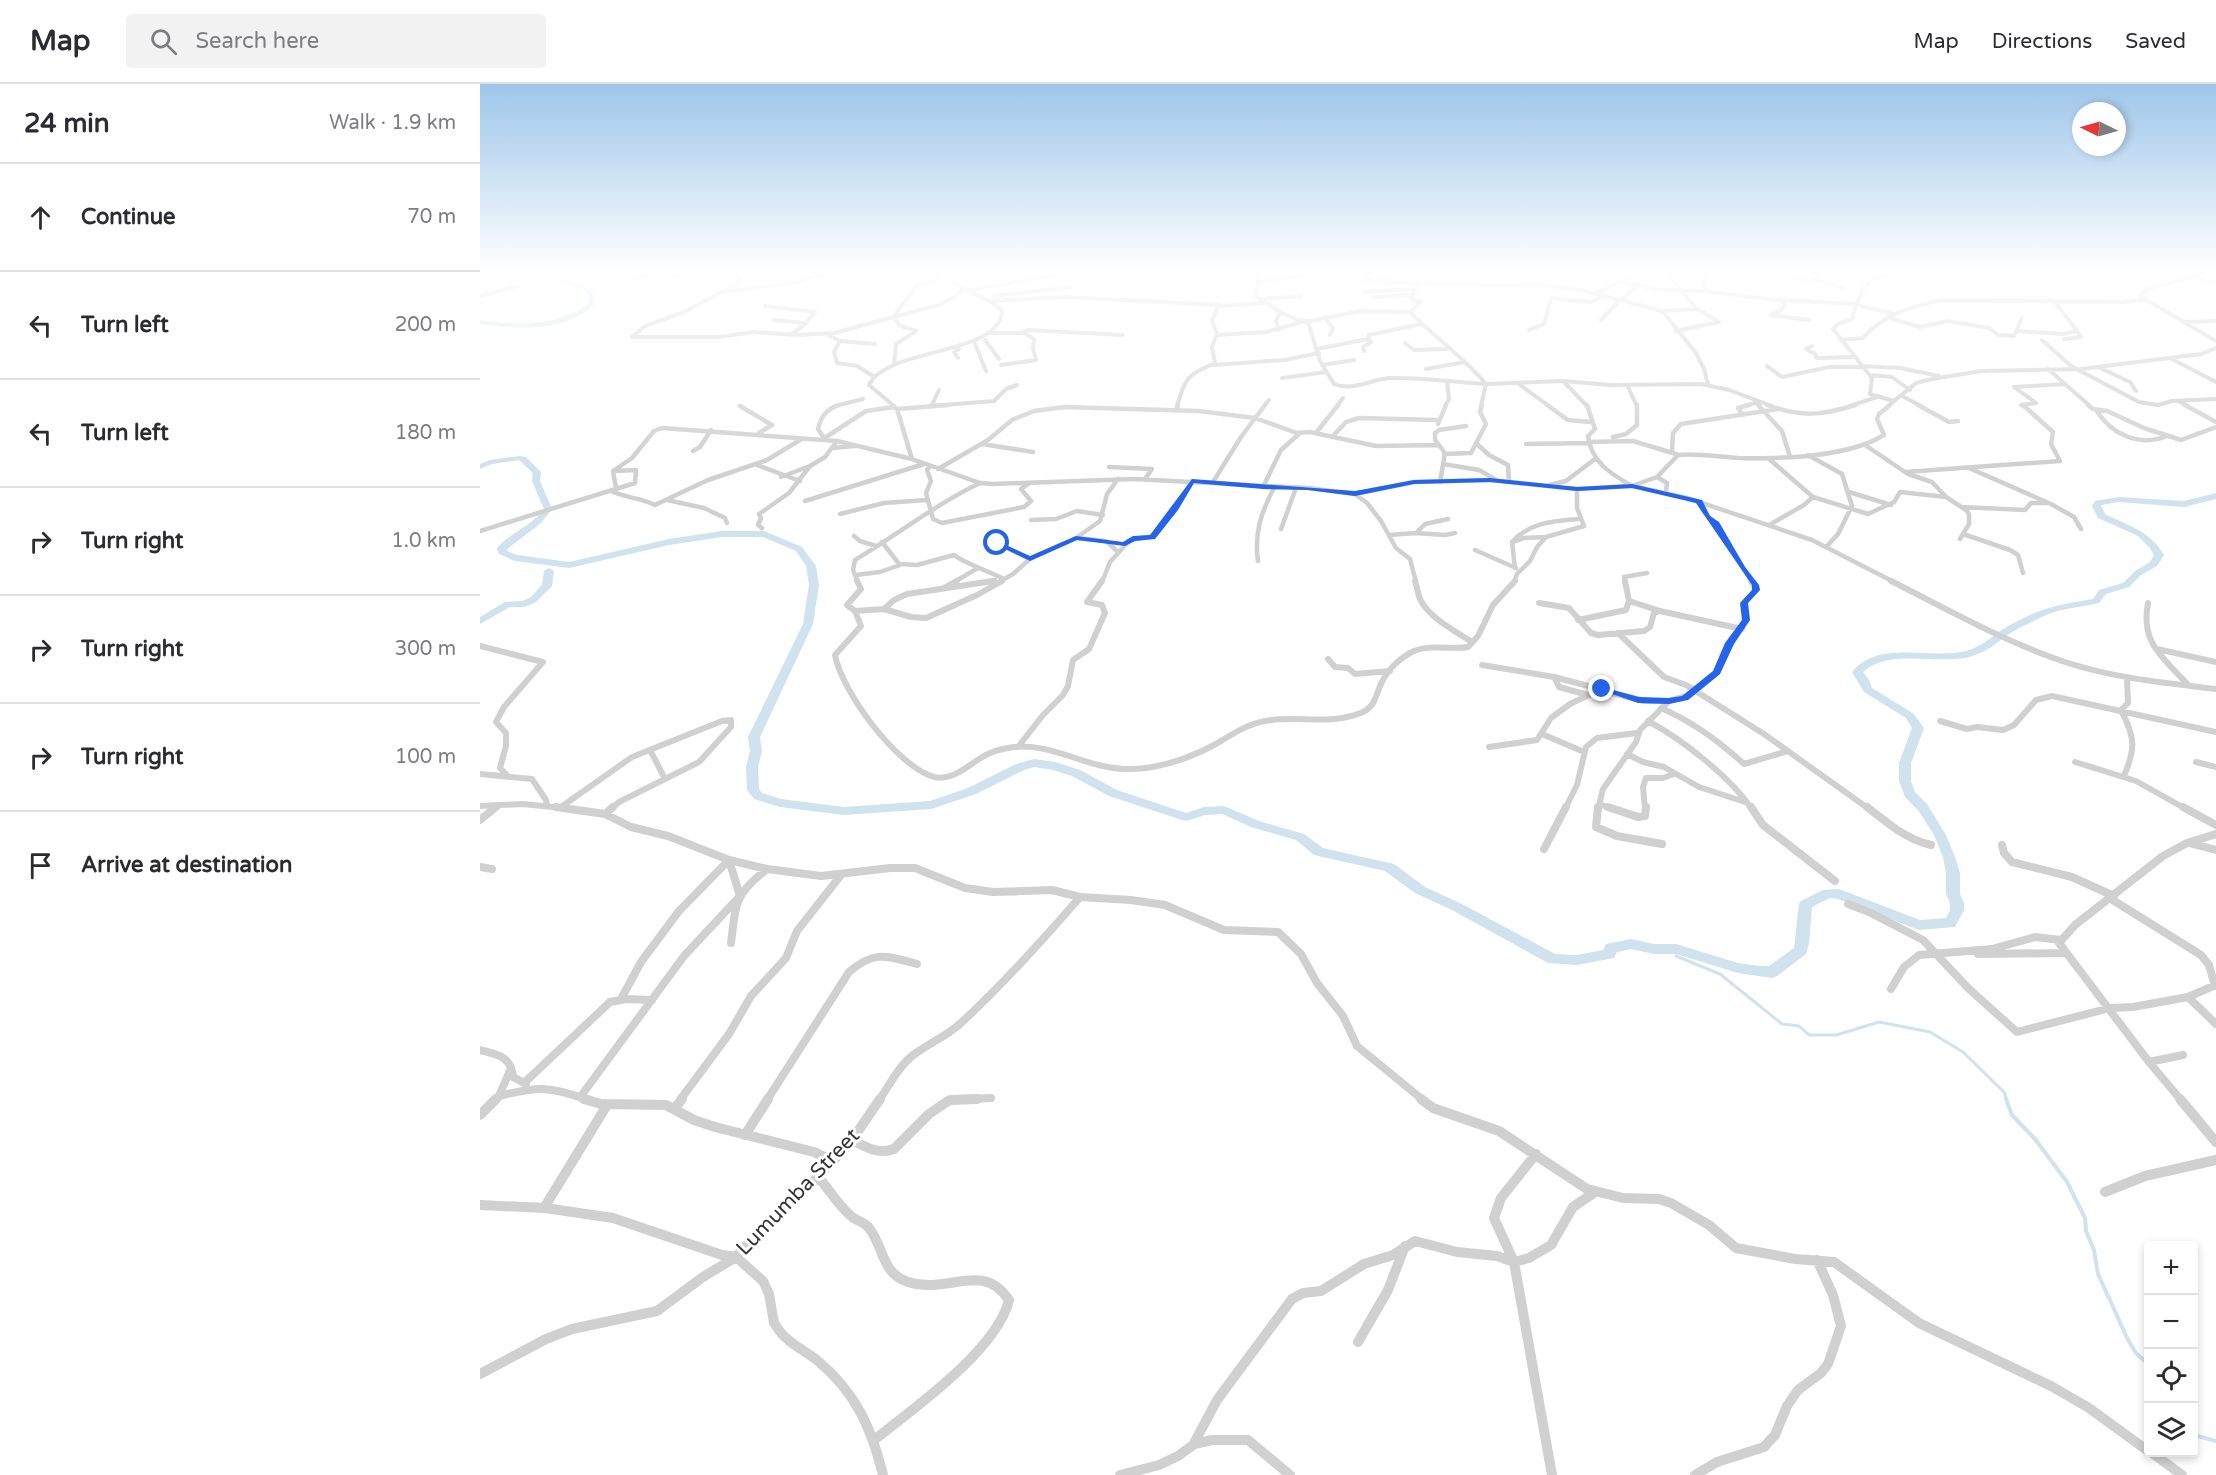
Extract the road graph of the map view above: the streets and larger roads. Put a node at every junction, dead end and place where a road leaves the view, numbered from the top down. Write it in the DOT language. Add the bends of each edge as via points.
graph roads {
  1 [pos="636,334"];
  2 [pos="740,334"];
  3 [pos="777,334"];
  4 [pos="831,334"];
  5 [pos="912,334"];
  6 [pos="988,334"];
  7 [pos="1008,334"];
  8 [pos="1029,334"];
  9 [pos="1103,334"];
  10 [pos="1238,334"];
  11 [pos="1312,334"];
  12 [pos="1369,334"];
  13 [pos="1431,334"];
  14 [pos="1679,334"];
  15 [pos="1837,334"];
  16 [pos="1866,334"];
  17 [pos="1997,334"];
  18 [pos="2015,334"];
  19 [pos="2078,334"];
  20 [pos="790,335"];
  21 [pos="1123,335"];
  22 [pos="1217,335"];
  23 [pos="986,337"];
  24 [pos="1234,339"];
  25 [pos="1368,339"];
  26 [pos="2064,339"];
  27 [pos="1841,340"];
  28 [pos="2042,340"];
  29 [pos="840,341"];
  30 [pos="1405,343"];
  31 [pos="875,344"];
  32 [pos="975,344"];
  33 [pos="1812,346"];
  34 [pos="2216,348"];
  35 [pos="1447,349"];
  36 [pos="1318,351"];
  37 [pos="1364,351"];
  38 [pos="2213,352"];
  39 [pos="1855,357"];
  40 [pos="958,358"];
  41 [pos="2170,358"];
  42 [pos="999,359"];
  43 [pos="1354,360"];
  44 [pos="1465,362"];
  45 [pos="894,365"];
  46 [pos="1213,365"];
  47 [pos="1322,365"];
  48 [pos="1001,366"];
  49 [pos="1767,366"];
  50 [pos="1862,367"];
  51 [pos="2098,367"];
  52 [pos="1426,369"];
  53 [pos="2048,369"];
  54 [pos="2076,369"];
  55 [pos="986,370"];
  56 [pos="1327,372"];
  57 [pos="1870,375"];
  58 [pos="873,376"];
  59 [pos="1944,377"];
  60 [pos="1282,378"];
  61 [pos="1563,381"];
  62 [pos="1447,382"];
  63 [pos="2216,382"];
  64 [pos="1485,384"];
  65 [pos="2065,384"];
  66 [pos="1017,385"];
  67 [pos="1520,385"];
  68 [pos="1627,385"];
  69 [pos="1708,385"];
  70 [pos="939,390"];
  71 [pos="1910,390"];
  72 [pos="2136,391"];
  73 [pos="1902,396"];
  74 [pos="1343,398"];
  75 [pos="1878,398"];
  76 [pos="863,399"];
  77 [pos="2216,399"];
  78 [pos="1269,400"];
  79 [pos="1894,401"];
  80 [pos="2178,401"];
  81 [pos="1759,402"];
  82 [pos="932,405"];
  83 [pos="740,406"];
  84 [pos="896,408"];
  85 [pos="1778,409"];
  86 [pos="2096,410"];
  87 [pos="1176,411"];
  88 [pos="1764,411"];
  89 [pos="1743,415"];
  90 [pos="1255,418"];
  91 [pos="1438,420"];
  92 [pos="1958,421"];
  93 [pos="1591,422"];
  94 [pos="2216,422"];
  95 [pos="1466,426"];
  96 [pos="2216,427"];
  97 [pos="818,429"];
  98 [pos="711,430"];
  99 [pos="1439,430"];
  100 [pos="1300,433"];
  101 [pos="1316,433"];
  102 [pos="759,434"];
  103 [pos="2167,436"];
  104 [pos="1332,437"];
  105 [pos="824,439"];
  106 [pos="1605,439"];
  107 [pos="804,440"];
  108 [pos="837,441"];
  109 [pos="1588,442"];
  110 [pos="1476,443"];
  111 [pos="982,444"];
  112 [pos="1526,444"];
  113 [pos="858,445"];
  114 [pos="1439,445"];
  115 [pos="1864,445"];
  116 [pos="832,448"];
  117 [pos="693,451"];
  118 [pos="1033,452"];
  119 [pos="1672,452"];
  120 [pos="1444,454"];
  121 [pos="1456,455"];
  122 [pos="1678,455"];
  123 [pos="1808,455"];
  124 [pos="1790,456"];
  125 [pos="1768,458"];
  126 [pos="912,459"];
  127 [pos="1595,459"];
  128 [pos="1443,464"];
  129 [pos="754,465"];
  130 [pos="810,465"];
  131 [pos="927,465"];
  132 [pos="1460,465"];
  133 [pos="1964,466"];
  134 [pos="1110,467"];
  135 [pos="938,469"];
  136 [pos="613,471"];
  137 [pos="1905,472"];
  138 [pos="781,477"];
  139 [pos="1657,477"];
  140 [pos="1118,479"];
  141 [pos="1145,479"];
  142 [pos="800,481"];
  143 [pos="1192,481"];
  144 [pos="1498,481"];
  145 [pos="1213,482"];
  146 [pos="1440,482"];
  147 [pos="1509,482"];
  148 [pos="980,483"];
  149 [pos="1029,483"];
  150 [pos="1541,486"];
  151 [pos="1632,486"];
  152 [pos="1263,487"];
  153 [pos="1274,488"];
  154 [pos="1296,488"];
  155 [pos="1577,489"];
  156 [pos="613,490"];
  157 [pos="1666,492"];
  158 [pos="1849,492"];
  159 [pos="1355,494"];
  160 [pos="1813,496"];
  161 [pos="1946,497"];
  162 [pos="667,500"];
  163 [pos="927,500"];
  164 [pos="804,501"];
  165 [pos="1699,502"];
  166 [pos="2051,504"];
  167 [pos="1891,505"];
  168 [pos="1961,507"];
  169 [pos="1852,510"];
  170 [pos="932,511"];
  171 [pos="840,514"];
  172 [pos="1103,515"];
  173 [pos="1448,519"];
  174 [pos="1580,519"];
  175 [pos="1031,520"];
  176 [pos="727,523"];
  177 [pos="1771,524"];
  178 [pos="762,528"];
  179 [pos="1281,529"];
  180 [pos="2081,529"];
  181 [pos="480,531"];
  182 [pos="1416,533"];
  183 [pos="1455,533"];
  184 [pos="1389,535"];
  185 [pos="854,536"];
  186 [pos="1546,537"];
  187 [pos="1076,538"];
  188 [pos="1512,542"];
  189 [pos="997,543"];
  190 [pos="879,544"];
  191 [pos="1113,544"];
  192 [pos="1125,544"];
  193 [pos="1827,546"];
  194 [pos="1475,550"];
  195 [pos="1118,552"];
  196 [pos="1030,559"];
  197 [pos="1258,561"];
  198 [pos="900,564"];
  199 [pos="978,568"];
  200 [pos="1518,568"];
  201 [pos="1647,573"];
  202 [pos="2023,573"];
  203 [pos="856,575"];
  204 [pos="1002,578"];
  205 [pos="943,589"];
  206 [pos="1629,601"];
  207 [pos="1539,603"];
  208 [pos="2148,603"];
  209 [pos="884,609"];
  210 [pos="855,611"];
  211 [pos="1660,611"];
  212 [pos="1578,620"];
  213 [pos="1742,629"];
  214 [pos="1618,633"];
  215 [pos="1472,642"];
  216 [pos="480,646"];
  217 [pos="2155,648"];
  218 [pos="1328,659"];
  219 [pos="2216,663"];
  220 [pos="1482,665"];
  221 [pos="1390,671"];
  222 [pos="1554,677"];
  223 [pos="2127,678"];
  224 [pos="2189,686"];
  225 [pos="1602,689"];
  226 [pos="2216,689"];
  227 [pos="1695,690"];
  228 [pos="1588,695"];
  229 [pos="1669,701"];
  230 [pos="1661,708"];
  231 [pos="2121,710"];
  232 [pos="1648,721"];
  233 [pos="1940,721"];
  234 [pos="2216,732"];
  235 [pos="1637,733"];
  236 [pos="1542,734"];
  237 [pos="1018,747"];
  238 [pos="1489,747"];
  239 [pos="650,750"];
  240 [pos="1788,751"];
  241 [pos="1584,752"];
  242 [pos="1627,754"];
  243 [pos="2075,762"];
  244 [pos="2196,762"];
  245 [pos="2216,767"];
  246 [pos="480,774"];
  247 [pos="1674,774"];
  248 [pos="507,775"];
  249 [pos="2124,776"];
  250 [pos="664,779"];
  251 [pos="1748,803"];
  252 [pos="1599,804"];
  253 [pos="498,805"];
  254 [pos="480,806"];
  255 [pos="547,806"];
  256 [pos="561,807"];
  257 [pos="605,814"];
  258 [pos="480,820"];
  259 [pos="2216,825"];
  260 [pos="2216,834"];
  261 [pos="2187,843"];
  262 [pos="1662,844"];
  263 [pos="1932,845"];
  264 [pos="2002,845"];
  265 [pos="1544,849"];
  266 [pos="2216,850"];
  267 [pos="729,860"];
  268 [pos="480,867"];
  269 [pos="492,869"];
  270 [pos="767,869"];
  271 [pos="841,875"];
  272 [pos="1835,880"];
  273 [pos="740,896"];
  274 [pos="1080,897"];
  275 [pos="2113,898"];
  276 [pos="1848,904"];
  277 [pos="2061,940"];
  278 [pos="731,943"];
  279 [pos="1968,952"];
  280 [pos="1935,953"];
  281 [pos="2066,953"];
  282 [pos="918,964"];
  283 [pos="2215,985"];
  284 [pos="1891,989"];
  285 [pos="2188,997"];
  286 [pos="621,999"];
  287 [pos="652,1000"];
  288 [pos="2110,1008"];
  289 [pos="2216,1024"];
  290 [pos="480,1050"];
  291 [pos="2183,1055"];
  292 [pos="2150,1062"];
  293 [pos="512,1067"];
  294 [pos="524,1083"];
  295 [pos="535,1087"];
  296 [pos="499,1096"];
  297 [pos="581,1096"];
  298 [pos="991,1098"];
  299 [pos="607,1105"];
  300 [pos="674,1109"];
  301 [pos="480,1115"];
  302 [pos="745,1135"];
  303 [pos="852,1140"];
  304 [pos="2216,1142"];
  305 [pos="1536,1154"];
  306 [pos="2216,1160"];
  307 [pos="828,1164"];
  308 [pos="818,1177"];
  309 [pos="1594,1192"];
  310 [pos="2105,1192"];
  311 [pos="480,1205"];
  312 [pos="544,1208"];
  313 [pos="1405,1246"];
  314 [pos="736,1257"];
  315 [pos="1817,1260"];
  316 [pos="1514,1262"];
  317 [pos="1358,1342"];
  318 [pos="480,1374"];
  319 [pos="874,1440"];
  320 [pos="1194,1444"];
  321 [pos="2144,1448"];
  322 [pos="2157,1457"];
  323 [pos="883,1475"];
  324 [pos="1120,1475"];
  325 [pos="1290,1475"];
  326 [pos="1551,1475"];
  327 [pos="1695,1475"];
  328 [pos="2182,1475"];
  1 -- 2 [label="street" via="632,337"];
  3 -- 20 [label="street"];
  4 -- 20 [label="street"];
  4 -- 29 [label="street"];
  5 -- 45 [label="street" via="896,344"];
  6 -- 23 [label="street"];
  7 -- 23 [label="street"];
  8 -- 48 [label="street" via="1034,339 1036,360"];
  9 -- 21 [label="street"];
  10 -- 22 [label="street"];
  10 -- 24 [label="street"];
  11 -- 36 [label="street"];
  12 -- 25 [label="street"];
  13 -- 35 [label="street"];
  14 -- 69 [label="street" via="1696,353"];
  15 -- 27 [label="street"];
  16 -- 27 [label="street" via="1863,338"];
  17 -- 18 [label="street"];
  19 -- 26 [label="street" via="2081,337"];
  22 -- 46 [label="street" via="1212,347"];
  23 -- 32 [label="street"];
  23 -- 42 [label="street"];
  23 -- 45 [label="street"];
  25 -- 36 [label="street"];
  25 -- 37 [label="street" via="1371,342 1364,346"];
  27 -- 39 [label="street"];
  28 -- 54 [label="street"];
  29 -- 31 [label="street"];
  29 -- 58 [label="street" via="834,352 835,361 857,366"];
  30 -- 35 [label="street" via="1414,350"];
  32 -- 40 [label="street" via="955,350"];
  32 -- 55 [label="street"];
  33 -- 39 [label="street" via="1806,350 1817,358"];
  34 -- 38 [label="street"];
  35 -- 44 [label="street"];
  36 -- 46 [label="street" via="1284,360"];
  36 -- 47 [label="street"];
  38 -- 41 [label="street"];
  39 -- 50 [label="street"];
  41 -- 51 [label="street"];
  41 -- 63 [label="street"];
  43 -- 47 [label="street"];
  44 -- 52 [label="street"];
  44 -- 64 [label="street"];
  45 -- 58 [label="street"];
  46 -- 87 [label="street" via="1185,380"];
  47 -- 56 [label="street"];
  49 -- 50 [label="street" via="1780,377 1829,367"];
  50 -- 57 [label="street"];
  50 -- 59 [label="street" via="1900,368"];
  51 -- 54 [label="street"];
  51 -- 72 [label="street" via="2130,382"];
  53 -- 54 [label="street"];
  53 -- 59 [label="street"];
  53 -- 65 [label="street"];
  54 -- 80 [label="street" via="2139,402 2158,405"];
  56 -- 60 [label="street"];
  56 -- 62 [label="street" via="1334,384 1340,386 1388,378"];
  57 -- 71 [label="street" via="1892,377"];
  57 -- 75 [label="street" via="1869,393"];
  58 -- 84 [label="street" via="870,389"];
  59 -- 71 [label="street" via="1918,382"];
  61 -- 67 [label="street"];
  61 -- 68 [label="street"];
  61 -- 93 [label="street" via="1587,405"];
  62 -- 64 [label="street"];
  62 -- 91 [label="street" via="1449,399"];
  64 -- 67 [label="street"];
  64 -- 110 [label="street" via="1479,412 1486,424"];
  65 -- 86 [label="street"];
  65 -- 133 [label="street" via="2014,387 2036,403 2021,405 2053,432 2051,444 2061,460"];
  66 -- 82 [label="street" via="1005,389 994,400"];
  67 -- 93 [label="street" via="1568,420"];
  68 -- 69 [label="street"];
  68 -- 106 [label="street" via="1637,405 1637,425 1626,434"];
  69 -- 81 [label="street"];
  70 -- 82 [label="street"];
  71 -- 73 [label="street"];
  73 -- 79 [label="street"];
  73 -- 92 [label="street" via="1948,422"];
  74 -- 101 [label="street"];
  75 -- 79 [label="street"];
  75 -- 85 [label="street" via="1815,415"];
  76 -- 97 [label="street" via="830,408"];
  77 -- 80 [label="street"];
  78 -- 90 [label="street"];
  79 -- 115 [label="street" via="1877,417 1883,436"];
  80 -- 94 [label="street"];
  81 -- 85 [label="street"];
  81 -- 88 [label="street"];
  81 -- 89 [label="street" via="1738,408"];
  82 -- 84 [label="street"];
  83 -- 102 [label="street" via="772,425"];
  84 -- 105 [label="street" via="866,411"];
  84 -- 126 [label="street"];
  85 -- 88 [label="street"];
  86 -- 103 [label="street"];
  86 -- 103 [label="street" via="2132,439"];
  87 -- 90 [label="street"];
  87 -- 111 [label="street" via="1071,407 1034,411 1006,423"];
  88 -- 89 [label="street"];
  88 -- 124 [label="street" via="1782,431"];
  89 -- 119 [label="street" via="1677,426"];
  90 -- 100 [label="street"];
  90 -- 145 [label="street"];
  91 -- 99 [label="street"];
  91 -- 104 [label="street" via="1359,418 1346,422"];
  93 -- 109 [label="street" via="1595,429"];
  95 -- 99 [label="street"];
  96 -- 103 [label="street" via="2182,440"];
  97 -- 105 [label="street"];
  97 -- 107 [label="street"];
  98 -- 102 [label="street"];
  98 -- 117 [label="street"];
  98 -- 136 [label="street" via="658,429 632,458"];
  99 -- 114 [label="street" via="1435,435"];
  100 -- 101 [label="street"];
  100 -- 152 [label="street" via="1281,450"];
  101 -- 104 [label="street"];
  102 -- 107 [label="street"];
  104 -- 114 [label="street" via="1382,447"];
  105 -- 107 [label="street"];
  105 -- 108 [label="street"];
  106 -- 109 [label="street"];
  106 -- 119 [label="street" via="1647,443"];
  107 -- 129 [label="street"];
  108 -- 113 [label="street"];
  108 -- 116 [label="street"];
  109 -- 112 [label="street"];
  109 -- 127 [label="street"];
  110 -- 121 [label="street" via="1469,454"];
  110 -- 147 [label="street" via="1508,465"];
  111 -- 118 [label="street"];
  111 -- 135 [label="street"];
  113 -- 116 [label="street"];
  113 -- 126 [label="street"];
  114 -- 120 [label="street"];
  115 -- 123 [label="street"];
  115 -- 137 [label="street"];
  116 -- 130 [label="street"];
  119 -- 122 [label="street"];
  120 -- 121 [label="street"];
  120 -- 128 [label="street"];
  121 -- 132 [label="street"];
  122 -- 125 [label="street"];
  122 -- 139 [label="street"];
  123 -- 124 [label="street"];
  123 -- 158 [label="street" via="1842,474"];
  124 -- 125 [label="street"];
  125 -- 160 [label="street"];
  126 -- 131 [label="street"];
  127 -- 150 [label="street" via="1566,481"];
  127 -- 151 [label="street"];
  128 -- 132 [label="street"];
  128 -- 146 [label="street"];
  129 -- 138 [label="street"];
  129 -- 162 [label="street" via="708,480"];
  130 -- 138 [label="street"];
  130 -- 142 [label="street"];
  131 -- 135 [label="street"];
  131 -- 163 [label="street" via="931,478"];
  131 -- 164 [label="street"];
  132 -- 144 [label="street"];
  133 -- 137 [label="street"];
  133 -- 166 [label="street"];
  134 -- 141 [label="street" via="1152,469"];
  135 -- 148 [label="street"];
  136 -- 156 [label="street" via="617,484"];
  136 -- 156 [label="street" via="636,470 635,483"];
  137 -- 161 [label="street" via="1932,482"];
  138 -- 142 [label="street"];
  139 -- 151 [label="street"];
  139 -- 157 [label="street" via="1667,483"];
  140 -- 141 [label="street"];
  140 -- 149 [label="street"];
  140 -- 172 [label="street" via="1107,494"];
  141 -- 143 [label="street"];
  142 -- 178 [label="street" via="759,514 758,526"];
  143 -- 145 [label="street"];
  143 -- 192 [label="street" via="1154,536 1133,538"];
  144 -- 146 [label="street"];
  144 -- 147 [label="street"];
  145 -- 152 [label="street"];
  146 -- 159 [label="street" via="1407,483"];
  147 -- 150 [label="street"];
  148 -- 149 [label="street"];
  148 -- 170 [label="street"];
  149 -- 170 [label="street" via="1021,489 1031,501 1023,508 946,523 933,519"];
  150 -- 155 [label="street"];
  151 -- 155 [label="street"];
  151 -- 157 [label="street"];
  152 -- 153 [label="street"];
  153 -- 154 [label="street"];
  153 -- 197 [label="street" via="1255,534"];
  154 -- 159 [label="street"];
  154 -- 179 [label="street"];
  155 -- 174 [label="street"];
  156 -- 162 [label="street" via="629,499 655,505"];
  156 -- 181 [label="street"];
  157 -- 165 [label="street"];
  158 -- 167 [label="street"];
  158 -- 169 [label="street"];
  159 -- 184 [label="street" via="1367,503"];
  160 -- 169 [label="street"];
  160 -- 177 [label="street"];
  161 -- 167 [label="street" via="1902,491"];
  161 -- 168 [label="street"];
  162 -- 176 [label="street" via="704,507"];
  163 -- 170 [label="street"];
  163 -- 171 [label="street" via="884,503"];
  165 -- 177 [label="street"];
  165 -- 213 [label="street" via="1755,585 1756,590 1744,603 1746,620"];
  166 -- 168 [label="street" via="2033,502 2021,511"];
  166 -- 180 [label="street" via="2076,518"];
  167 -- 169 [label="street" via="1870,513"];
  168 -- 202 [label="street" via="1969,514 1962,537 2010,550 2018,555"];
  169 -- 193 [label="street"];
  170 -- 190 [label="street"];
  172 -- 175 [label="street" via="1077,511 1056,519"];
  172 -- 187 [label="street"];
  173 -- 182 [label="street" via="1425,524"];
  174 -- 186 [label="street" via="1584,526 1581,528"];
  174 -- 188 [label="street" via="1540,524"];
  177 -- 193 [label="street"];
  182 -- 183 [label="street"];
  182 -- 184 [label="street"];
  184 -- 215 [label="street" via="1410,560 1425,607"];
  185 -- 190 [label="street"];
  186 -- 188 [label="street"];
  186 -- 200 [label="street"];
  187 -- 191 [label="street" via="1101,539"];
  187 -- 196 [label="street"];
  188 -- 200 [label="street"];
  189 -- 196 [label="street"];
  190 -- 198 [label="street"];
  190 -- 203 [label="street" via="853,563"];
  191 -- 192 [label="street"];
  191 -- 195 [label="street"];
  192 -- 195 [label="street"];
  193 -- 223 [label="street" via="2017,643 2078,667"];
  194 -- 200 [label="street"];
  195 -- 237 [label="street" via="1087,602 1102,606 1105,613 1090,646 1073,660 1063,695"];
  196 -- 204 [label="street"];
  198 -- 199 [label="street" via="917,565 954,555"];
  198 -- 203 [label="street"];
  199 -- 204 [label="street"];
  199 -- 205 [label="street"];
  200 -- 215 [label="street" via="1514,582 1493,605 1484,628"];
  201 -- 206 [label="street" via="1624,577"];
  203 -- 210 [label="street" via="861,589 847,605"];
  204 -- 205 [label="street" via="978,586"];
  204 -- 209 [label="street" via="931,617 911,617"];
  205 -- 209 [label="street" via="896,598"];
  206 -- 211 [label="street"];
  206 -- 212 [label="street" via="1626,610"];
  207 -- 212 [label="street" via="1569,608"];
  208 -- 217 [label="street" via="2145,624"];
  209 -- 210 [label="street"];
  210 -- 237 [label="street" via="862,623 860,629 837,650 834,661 873,725 912,765 930,776 949,777 989,754"];
  211 -- 213 [label="street"];
  211 -- 214 [label="street" via="1654,613 1648,629"];
  212 -- 214 [label="street" via="1594,634"];
  213 -- 227 [label="street" via="1730,643 1717,672"];
  214 -- 227 [label="street" via="1659,673"];
  215 -- 221 [label="street" via="1462,648 1420,649"];
  216 -- 248 [label="street" via="543,662 496,722 506,732 500,768"];
  217 -- 219 [label="street"];
  217 -- 224 [label="street"];
  218 -- 221 [label="street" via="1335,668 1348,668 1355,674"];
  220 -- 222 [label="street"];
  221 -- 237 [label="street" via="1376,701 1361,713 1263,721 1159,767 1122,769"];
  222 -- 225 [label="street"];
  222 -- 228 [label="street" via="1558,687"];
  223 -- 224 [label="street"];
  223 -- 231 [label="street" via="2128,703"];
  224 -- 226 [label="street"];
  225 -- 228 [label="street"];
  225 -- 229 [label="street" via="1638,700"];
  227 -- 229 [label="street" via="1684,698"];
  227 -- 240 [label="street"];
  228 -- 236 [label="street" via="1551,718"];
  229 -- 230 [label="street"];
  230 -- 232 [label="street"];
  230 -- 240 [label="street" via="1726,747 1744,764"];
  231 -- 233 [label="street" via="2048,696 2031,704 2008,729 1967,729"];
  231 -- 234 [label="street"];
  231 -- 249 [label="street" via="2134,735 2133,754"];
  232 -- 235 [label="street"];
  232 -- 251 [label="street" via="1702,757"];
  235 -- 241 [label="street" via="1596,738"];
  235 -- 242 [label="street"];
  236 -- 238 [label="street" via="1533,742"];
  236 -- 241 [label="street"];
  239 -- 250 [label="street"];
  239 -- 250 [label="street" via="719,722 732,721 731,728 705,758"];
  239 -- 256 [label="street" via="623,762"];
  240 -- 263 [label="street" via="1898,831"];
  241 -- 265 [label="street" via="1577,785"];
  242 -- 247 [label="street"];
  242 -- 252 [label="street" via="1603,789"];
  243 -- 249 [label="street"];
  244 -- 245 [label="street"];
  246 -- 248 [label="street"];
  247 -- 251 [label="street"];
  247 -- 252 [label="street" via="1646,778 1645,816"];
  248 -- 255 [label="street" via="532,779"];
  249 -- 259 [label="street"];
  250 -- 257 [label="street" via="619,802"];
  251 -- 272 [label="street" via="1763,825"];
  252 -- 262 [label="street" via="1596,827 1617,836"];
  253 -- 254 [label="street"];
  253 -- 255 [label="street"];
  253 -- 258 [label="street"];
  255 -- 256 [label="street"];
  256 -- 257 [label="street"];
  257 -- 267 [label="street" via="631,827 668,836"];
  260 -- 261 [label="street"];
  261 -- 266 [label="street"];
  261 -- 275 [label="street" via="2163,856"];
  264 -- 275 [label="street" via="2012,862 2072,877"];
  267 -- 270 [label="street"];
  267 -- 273 [label="street"];
  267 -- 286 [label="street" via="672,920 641,962"];
  268 -- 269 [label="street"];
  270 -- 271 [label="street"];
  270 -- 273 [label="street"];
  271 -- 274 [label="street" via="909,868 965,888 1052,891"];
  271 -- 300 [label="street" via="797,931 786,958 751,996 729,1034"];
  273 -- 278 [label="street" via="734,909"];
  273 -- 287 [label="street" via="684,956"];
  274 -- 303 [label="street, Lumumba Street" via="1022,963 961,1023 903,1065"];
  274 -- 305 [label="street" via="1166,905 1224,930 1278,932 1301,954 1317,983 1343,1016 1357,1046 1370,1059 1432,1108 1499,1131"];
  275 -- 277 [label="street"];
  275 -- 283 [label="street" via="2128,912 2204,959"];
  276 -- 280 [label="street" via="1916,936"];
  277 -- 279 [label="street" via="2035,937"];
  277 -- 281 [label="street"];
  279 -- 280 [label="street"];
  279 -- 281 [label="street"];
  280 -- 284 [label="street" via="1909,961"];
  280 -- 288 [label="street" via="2017,1032"];
  281 -- 288 [label="street"];
  282 -- 302 [label="street" via="874,955 860,961 849,972"];
  283 -- 285 [label="street"];
  285 -- 288 [label="street"];
  285 -- 289 [label="street"];
  286 -- 287 [label="street"];
  286 -- 294 [label="street" via="610,1002"];
  287 -- 297 [label="street"];
  288 -- 292 [label="street"];
  290 -- 293 [label="street" via="505,1057"];
  291 -- 292 [label="street"];
  292 -- 304 [label="street"];
  293 -- 294 [label="street" via="513,1077"];
  293 -- 296 [label="street"];
  294 -- 295 [label="street"];
  295 -- 296 [label="street"];
  295 -- 297 [label="street"];
  296 -- 301 [label="street"];
  297 -- 299 [label="street"];
  298 -- 303 [label="street" via="950,1100 887,1152"];
  299 -- 300 [label="street" via="652,1103"];
  299 -- 312 [label="street"];
  300 -- 302 [label="street" via="694,1120"];
  302 -- 307 [label="street" via="814,1152"];
  303 -- 307 [label="street, Lumumba Street"];
  305 -- 309 [label="street"];
  305 -- 316 [label="street" via="1496,1209 1497,1225"];
  306 -- 310 [label="street" via="2127,1180"];
  307 -- 308 [label="street, Lumumba Street"];
  308 -- 314 [label="street, Lumumba Street"];
  308 -- 319 [label="street" via="850,1215 867,1226 882,1262 893,1274 927,1286 994,1282 1009,1300 1007,1315 977,1351 938,1389"];
  309 -- 315 [label="street" via="1659,1199 1709,1226 1736,1248"];
  309 -- 316 [label="street" via="1573,1207 1551,1245"];
  311 -- 312 [label="street"];
  312 -- 314 [label="street" via="613,1218 722,1256"];
  313 -- 316 [label="street" via="1423,1242"];
  313 -- 317 [label="street" via="1388,1290"];
  313 -- 320 [label="street" via="1393,1255 1364,1264 1321,1290 1292,1299 1215,1403"];
  314 -- 318 [label="street, Lumumba Street" via="657,1311 554,1335"];
  314 -- 319 [label="street" via="767,1286 774,1323 787,1340 843,1383"];
  315 -- 321 [label="street" via="1834,1262 1919,1323 2051,1386"];
  315 -- 327 [label="street" via="1833,1295 1841,1326 1828,1364 1798,1390 1775,1435 1764,1447 1717,1461"];
  316 -- 326 [label="street"];
  319 -- 323 [label="street"];
  320 -- 324 [label="street" via="1178,1456"];
  320 -- 325 [label="street" via="1248,1440"];
  322 -- 328 [label="street"];
}
